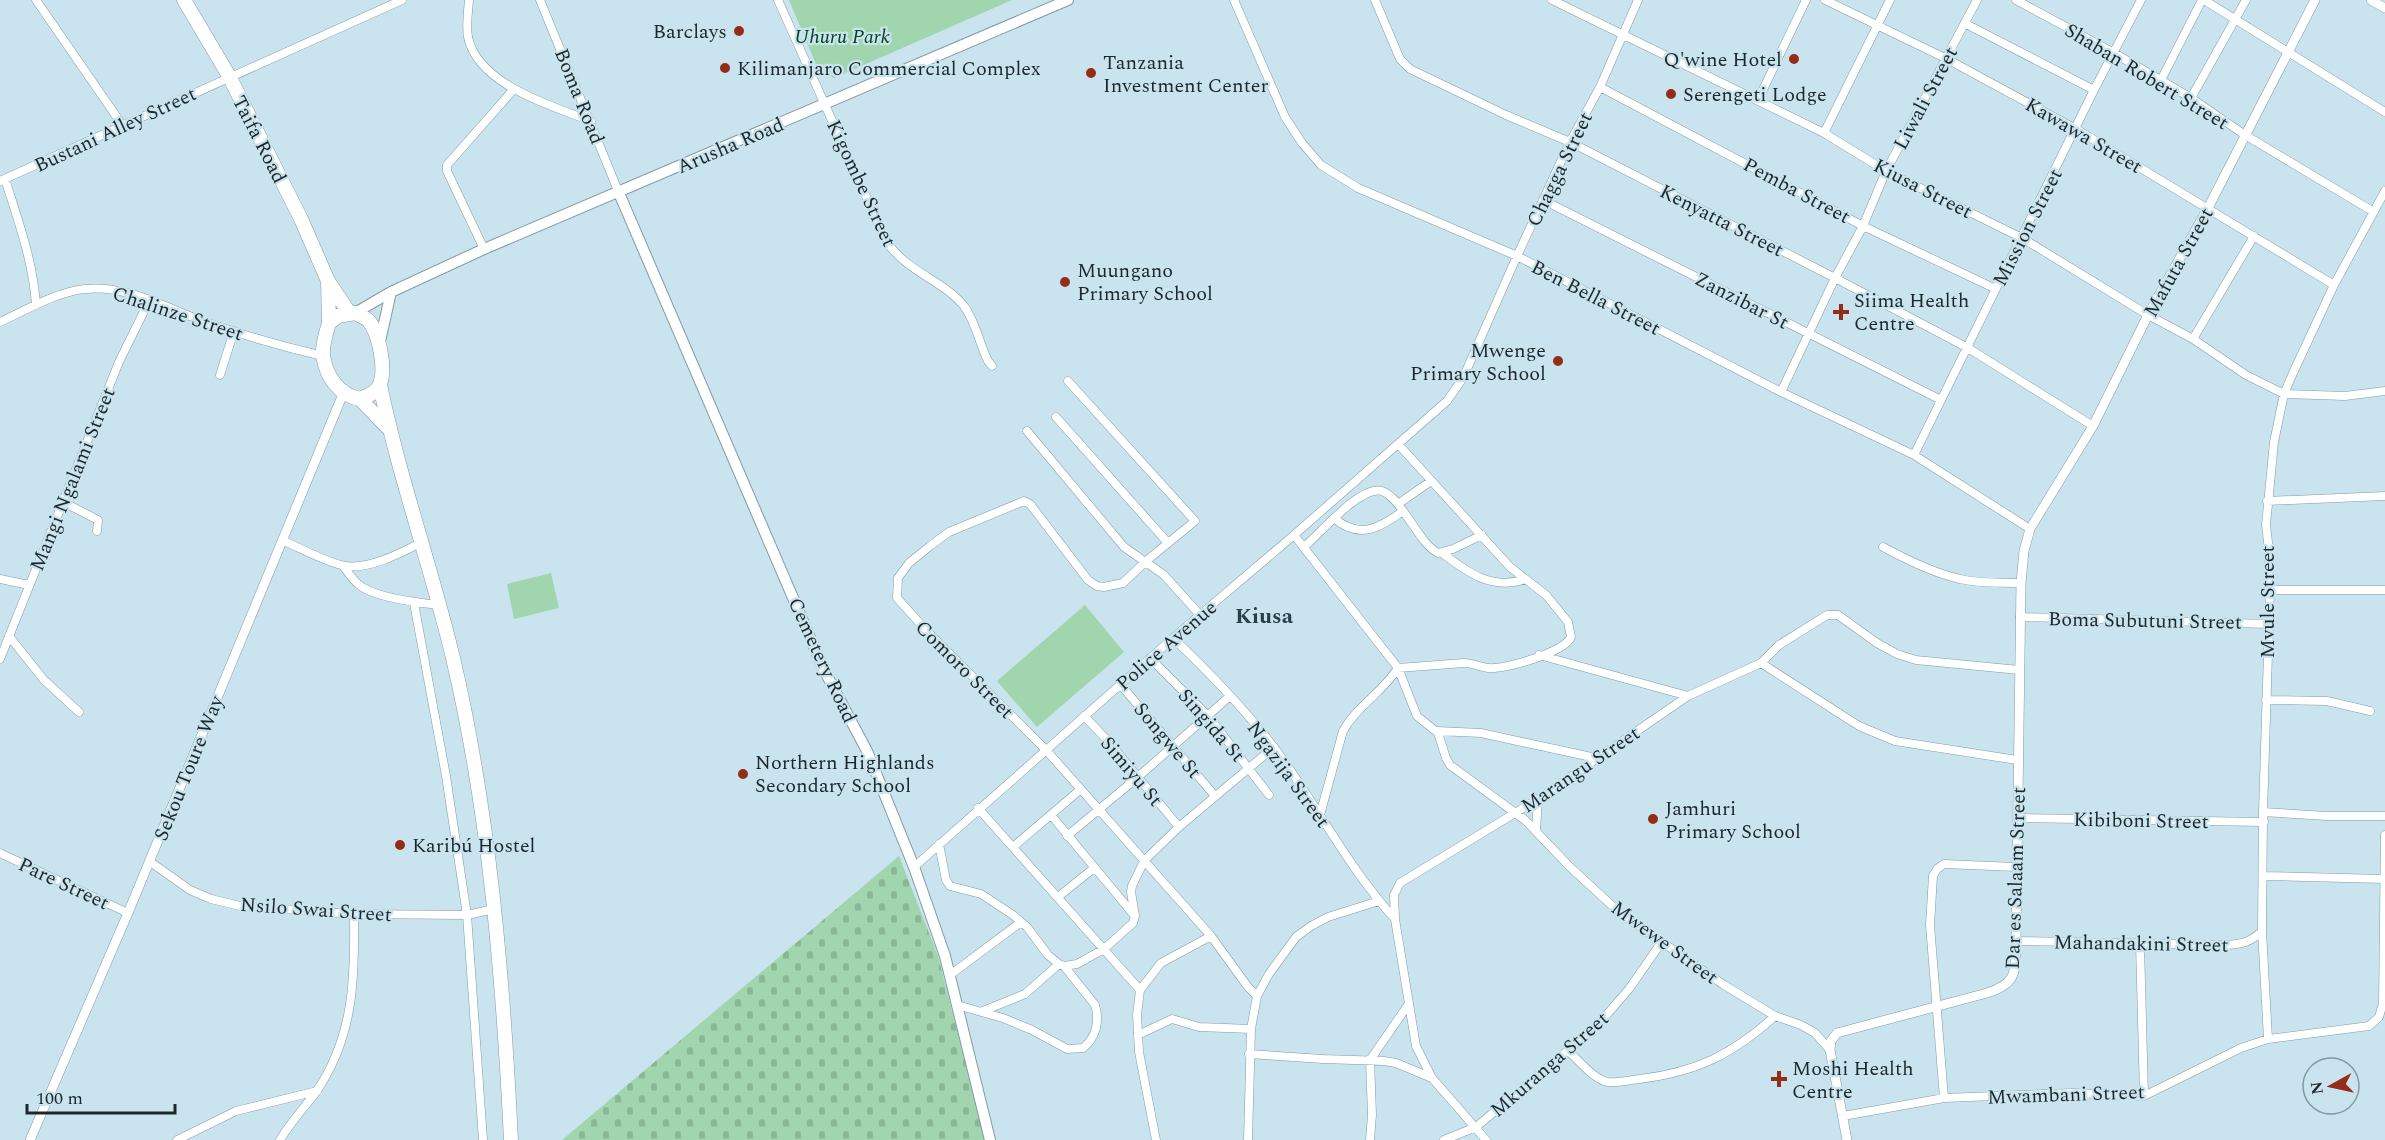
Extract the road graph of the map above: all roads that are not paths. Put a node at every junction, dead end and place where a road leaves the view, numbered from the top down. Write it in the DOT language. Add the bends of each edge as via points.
graph roads {
  1 [pos="36,0"];
  2 [pos="184,0"];
  3 [pos="402,0"];
  4 [pos="469,0"];
  5 [pos="540,0"];
  6 [pos="778,0"];
  7 [pos="1068,0"];
  8 [pos="1234,0"];
  9 [pos="1375,0"];
  10 [pos="1552,0"];
  11 [pos="1638,0"];
  12 [pos="1806,0"];
  13 [pos="1825,0"];
  14 [pos="1890,0"];
  15 [pos="1977,0"];
  16 [pos="2016,0"];
  17 [pos="2141,0"];
  18 [pos="2203,0"];
  19 [pos="2246,0"];
  20 [pos="2314,0"];
  21 [pos="2372,0"];
  22 [pos="2385,8"];
  23 [pos="2235,20"];
  24 [pos="1966,24"];
  25 [pos="1876,25"];
  26 [pos="1622,33"];
  27 [pos="2114,53"];
  28 [pos="2287,53"];
  29 [pos="1947,59"];
  30 [pos="229,76"];
  31 [pos="2161,80"];
  32 [pos="1600,87"];
  33 [pos="514,89"];
  34 [pos="2094,90"];
  35 [pos="2191,98"];
  36 [pos="1758,100"];
  37 [pos="825,104"];
  38 [pos="2385,112"];
  39 [pos="591,121"];
  40 [pos="123,126"];
  41 [pos="2076,129"];
  42 [pos="1824,133"];
  43 [pos="2246,135"];
  44 [pos="1570,142"];
  45 [pos="1886,171"];
  46 [pos="3,180"];
  47 [pos="2385,191"];
  48 [pos="619,193"];
  49 [pos="1543,201"];
  50 [pos="2208,208"];
  51 [pos="2374,212"];
  52 [pos="1863,226"];
  53 [pos="2254,236"];
  54 [pos="2022,238"];
  55 [pos="484,249"];
  56 [pos="1516,256"];
  57 [pos="1835,278"];
  58 [pos="328,281"];
  59 [pos="2334,285"];
  60 [pos="1996,289"];
  61 [pos="391,292"];
  62 [pos="149,301"];
  63 [pos="36,305"];
  64 [pos="352,313"];
  65 [pos="2148,315"];
  66 [pos="0,322"];
  67 [pos="329,323"];
  68 [pos="234,331"];
  69 [pos="1809,334"];
  70 [pos="2193,339"];
  71 [pos="379,346"];
  72 [pos="1968,348"];
  73 [pos="323,356"];
  74 [pos="992,366"];
  75 [pos="220,375"];
  76 [pos="1068,381"];
  77 [pos="380,386"];
  78 [pos="2385,391"];
  79 [pos="1781,392"];
  80 [pos="344,394"];
  81 [pos="2284,394"];
  82 [pos="360,399"];
  83 [pos="1941,400"];
  84 [pos="1447,401"];
  85 [pos="1056,417"];
  86 [pos="2093,426"];
  87 [pos="388,429"];
  88 [pos="1027,432"];
  89 [pos="1398,444"];
  90 [pos="1914,455"];
  91 [pos="1431,481"];
  92 [pos="2385,496"];
  93 [pos="2267,501"];
  94 [pos="63,502"];
  95 [pos="1401,508"];
  96 [pos="1334,518"];
  97 [pos="2035,520"];
  98 [pos="2030,529"];
  99 [pos="97,531"];
  100 [pos="1294,535"];
  101 [pos="1482,535"];
  102 [pos="284,541"];
  103 [pos="423,541"];
  104 [pos="1168,543"];
  105 [pos="1882,546"];
  106 [pos="1304,547"];
  107 [pos="1442,553"];
  108 [pos="1145,562"];
  109 [pos="343,566"];
  110 [pos="0,579"];
  111 [pos="1525,579"];
  112 [pos="2021,583"];
  113 [pos="29,585"];
  114 [pos="2270,590"];
  115 [pos="2385,590"];
  116 [pos="414,603"];
  117 [pos="439,605"];
  118 [pos="1200,615"];
  119 [pos="2020,617"];
  120 [pos="2269,624"];
  121 [pos="9,636"];
  122 [pos="1173,638"];
  123 [pos="1539,655"];
  124 [pos="1150,658"];
  125 [pos="0,659"];
  126 [pos="1761,663"];
  127 [pos="1398,668"];
  128 [pos="2019,670"];
  129 [pos="1120,684"];
  130 [pos="1230,696"];
  131 [pos="1688,696"];
  132 [pos="2266,700"];
  133 [pos="2370,711"];
  134 [pos="79,712"];
  135 [pos="1084,716"];
  136 [pos="1208,716"];
  137 [pos="1437,731"];
  138 [pos="1174,746"];
  139 [pos="1274,747"];
  140 [pos="1046,750"];
  141 [pos="1596,758"];
  142 [pos="2017,760"];
  143 [pos="1249,768"];
  144 [pos="1138,777"];
  145 [pos="1081,789"];
  146 [pos="1269,795"];
  147 [pos="1215,796"];
  148 [pos="1538,799"];
  149 [pos="978,808"];
  150 [pos="1098,808"];
  151 [pos="2263,812"];
  152 [pos="1515,813"];
  153 [pos="1051,815"];
  154 [pos="1320,815"];
  155 [pos="2385,816"];
  156 [pos="2019,818"];
  157 [pos="2264,822"];
  158 [pos="1179,827"];
  159 [pos="1536,830"];
  160 [pos="2385,835"];
  161 [pos="1067,836"];
  162 [pos="939,844"];
  163 [pos="1013,847"];
  164 [pos="0,853"];
  165 [pos="149,861"];
  166 [pos="1144,861"];
  167 [pos="914,867"];
  168 [pos="2016,867"];
  169 [pos="1094,868"];
  170 [pos="2263,876"];
  171 [pos="2384,879"];
  172 [pos="1058,897"];
  173 [pos="1379,901"];
  174 [pos="494,909"];
  175 [pos="128,913"];
  176 [pos="354,914"];
  177 [pos="467,915"];
  178 [pos="1135,916"];
  179 [pos="1395,919"];
  180 [pos="1021,921"];
  181 [pos="2262,931"];
  182 [pos="1211,936"];
  183 [pos="2016,941"];
  184 [pos="1661,943"];
  185 [pos="2140,945"];
  186 [pos="1104,949"];
  187 [pos="1062,965"];
  188 [pos="950,975"];
  189 [pos="1140,990"];
  190 [pos="1257,996"];
  191 [pos="957,1005"];
  192 [pos="1408,1005"];
  193 [pos="1937,1007"];
  194 [pos="982,1011"];
  195 [pos="1775,1016"];
  196 [pos="1251,1029"];
  197 [pos="1138,1035"];
  198 [pos="2268,1039"];
  199 [pos="1830,1050"];
  200 [pos="1568,1051"];
  201 [pos="1249,1054"];
  202 [pos="1370,1060"];
  203 [pos="1432,1078"];
  204 [pos="317,1090"];
  205 [pos="2144,1096"];
  206 [pos="1944,1098"];
  207 [pos="1843,1116"];
  208 [pos="1476,1128"];
  209 [pos="30,1140"];
  210 [pos="177,1140"];
  211 [pos="280,1140"];
  212 [pos="483,1140"];
  213 [pos="511,1140"];
  214 [pos="990,1140"];
  215 [pos="1156,1140"];
  216 [pos="1248,1140"];
  217 [pos="1370,1140"];
  218 [pos="1444,1140"];
  219 [pos="1486,1140"];
  220 [pos="1847,1140"];
  1 -- 40 [label="street"];
  2 -- 30 [label="highway, Taifa Road"];
  3 -- 30 [label="street, Bustani Alley Street"];
  4 -- 33 [label="street" via="471,46 481,63"];
  5 -- 39 [label="street, Boma Road"];
  6 -- 37 [label="street, Kigombe Street"];
  7 -- 37 [label="main road, Arusha Road"];
  8 -- 56 [label="street, Ben Bella Street" via="1285,117 1321,165 1358,188"];
  9 -- 44 [label="street, Kenyatta Street" via="1400,58 1410,69"];
  10 -- 26 [label="street, Kiusa Street"];
  11 -- 26 [label="street, Chagga Street"];
  12 -- 36 [label="street"];
  13 -- 25 [label="street, Kawawa Street"];
  14 -- 25 [label="street"];
  15 -- 24 [label="street, Liwali Street"];
  16 -- 27 [label="street, Shaban Robert Street"];
  17 -- 27 [label="street, Mission Street"];
  18 -- 23 [label="street"];
  18 -- 31 [label="street"];
  19 -- 23 [label="street"];
  20 -- 28 [label="street, Mafuta Street"];
  21 -- 22 [label="street"];
  23 -- 28 [label="street"];
  23 -- 35 [label="street"];
  24 -- 29 [label="street, Liwali Street"];
  24 -- 34 [label="street"];
  25 -- 29 [label="street, Kawawa Street"];
  25 -- 42 [label="street"];
  26 -- 32 [label="street, Chagga Street"];
  26 -- 36 [label="street, Kiusa Street"];
  27 -- 31 [label="street, Shaban Robert Street"];
  27 -- 34 [label="street, Mission Street"];
  28 -- 38 [label="street"];
  28 -- 43 [label="street, Mafuta Street"];
  29 -- 41 [label="street, Kawawa Street"];
  29 -- 45 [label="street, Liwali Street"];
  30 -- 40 [label="street, Bustani Alley Street"];
  30 -- 58 [label="highway, Taifa Road"];
  31 -- 35 [label="street, Shaban Robert Street"];
  32 -- 44 [label="street, Chagga Street"];
  32 -- 52 [label="street, Pemba Street"];
  33 -- 39 [label="street"];
  33 -- 55 [label="street" via="447,165"];
  34 -- 41 [label="street, Mission Street"];
  35 -- 43 [label="street, Shaban Robert Street"];
  36 -- 42 [label="street, Kiusa Street"];
  37 -- 48 [label="main road, Arusha Road"];
  37 -- 74 [label="street, Kigombe Street" via="886,241 905,263 963,306"];
  39 -- 48 [label="street, Boma Road"];
  40 -- 46 [label="street, Bustani Alley Street"];
  41 -- 50 [label="street, Kawawa Street"];
  41 -- 54 [label="street, Mission Street"];
  42 -- 45 [label="street, Kiusa Street"];
  43 -- 50 [label="street, Mafuta Street"];
  43 -- 51 [label="street, Shaban Robert Street"];
  44 -- 49 [label="street, Chagga Street"];
  44 -- 57 [label="street, Kenyatta Street"];
  45 -- 52 [label="street, Liwali Street"];
  45 -- 54 [label="street, Kiusa Street"];
  46 -- 63 [label="street" via="29,257"];
  47 -- 51 [label="street, Mvule Street"];
  48 -- 55 [label="main road, Arusha Road"];
  48 -- 167 [label="main road, Cemetery Road" via="824,670 867,751"];
  49 -- 56 [label="street, Chagga Street"];
  49 -- 69 [label="street, Zanzibar St"];
  50 -- 53 [label="street, Kawawa Street"];
  50 -- 65 [label="street, Mafuta Street"];
  51 -- 59 [label="street, Mvule Street"];
  52 -- 57 [label="street, Liwali Street"];
  52 -- 60 [label="street, Pemba Street"];
  53 -- 59 [label="street, Kawawa Street"];
  53 -- 70 [label="street"];
  54 -- 60 [label="street, Mission Street"];
  54 -- 65 [label="street, Kiusa Street"];
  55 -- 61 [label="main road, Arusha Road"];
  56 -- 79 [label="street, Ben Bella Street"];
  56 -- 84 [label="street, Chagga Street" via="1463,378"];
  57 -- 69 [label="street, Liwali Street"];
  57 -- 72 [label="street, Kenyatta Street"];
  58 -- 64 [label="highway, Taifa Road"];
  58 -- 67 [label="highway, Taifa Road"];
  59 -- 81 [label="street, Mvule Street"];
  60 -- 72 [label="street, Mission Street"];
  61 -- 64 [label="main road, Arusha Road"];
  61 -- 71 [label="main road"];
  62 -- 63 [label="street, Chalinze Street" via="123,291 88,288"];
  62 -- 68 [label="street, Chalinze Street"];
  62 -- 94 [label="street, Mangi Ngalami Street" via="119,363"];
  63 -- 66 [label="street, Chalinze Street"];
  64 -- 67 [label="highway"];
  64 -- 71 [label="highway" via="367,320"];
  65 -- 70 [label="street, Kiusa Street"];
  65 -- 86 [label="street, Mafuta Street"];
  67 -- 73 [label="highway"];
  68 -- 73 [label="street, Chalinze Street"];
  68 -- 75 [label="street"];
  69 -- 79 [label="street, Liwali Street"];
  69 -- 83 [label="street, Zanzibar St"];
  70 -- 81 [label="street, Kiusa Street" via="2246,375"];
  71 -- 77 [label="highway"];
  72 -- 83 [label="street, Mission Street"];
  72 -- 86 [label="street, Kenyatta Street"];
  73 -- 80 [label="highway" via="333,381"];
  76 -- 104 [label="street" via="1195,521"];
  77 -- 82 [label="highway"];
  77 -- 87 [label="highway"];
  78 -- 81 [label="street" via="2345,396"];
  79 -- 90 [label="street, Ben Bella Street"];
  80 -- 82 [label="highway"];
  80 -- 102 [label="street, Sekou Toure Way"];
  81 -- 93 [label="street, Mvule Street"];
  82 -- 87 [label="highway"];
  83 -- 90 [label="street, Mission Street"];
  84 -- 89 [label="street, Police Avenue"];
  85 -- 104 [label="street"];
  86 -- 97 [label="street, Mafuta Street"];
  87 -- 103 [label="highway"];
  88 -- 108 [label="street" via="1124,548"];
  89 -- 91 [label="street"];
  89 -- 100 [label="street, Police Avenue"];
  90 -- 98 [label="street, Ben Bella Street"];
  91 -- 95 [label="street"];
  91 -- 101 [label="street"];
  92 -- 93 [label="street"];
  93 -- 114 [label="street, Mvule Street"];
  94 -- 99 [label="street" via="98,520"];
  94 -- 113 [label="street, Mangi Ngalami Street"];
  95 -- 96 [label="street" via="1385,524 1370,530 1346,527"];
  95 -- 96 [label="street" via="1387,494 1370,491"];
  95 -- 107 [label="street" via="1435,552"];
  96 -- 106 [label="street"];
  97 -- 98 [label="street, Dar es Salaam Street"];
  98 -- 112 [label="street, Dar es Salaam Street"];
  100 -- 106 [label="street"];
  100 -- 118 [label="street, Police Avenue"];
  101 -- 107 [label="street"];
  101 -- 111 [label="street"];
  102 -- 109 [label="street"];
  102 -- 165 [label="street, Sekou Toure Way"];
  103 -- 109 [label="street" via="393,558"];
  103 -- 117 [label="highway"];
  104 -- 108 [label="street"];
  105 -- 112 [label="street" via="1951,577"];
  106 -- 127 [label="street"];
  107 -- 111 [label="street" via="1488,581 1503,584"];
  108 -- 118 [label="street" via="1164,575"];
  108 -- 140 [label="street, Comoro Street" via="1123,583 1097,586 1024,501 949,532 909,563 898,578 897,598 904,608"];
  109 -- 116 [label="street" via="366,590"];
  110 -- 113 [label="street"];
  111 -- 123 [label="street" via="1546,595 1571,629 1569,642"];
  112 -- 119 [label="street, Dar es Salaam Street"];
  113 -- 121 [label="street, Mangi Ngalami Street"];
  114 -- 115 [label="street"];
  114 -- 120 [label="street, Mvule Street"];
  116 -- 117 [label="street"];
  116 -- 177 [label="street"];
  117 -- 174 [label="highway" via="478,785"];
  118 -- 122 [label="street, Police Avenue"];
  119 -- 120 [label="street, Boma Subutuni Street"];
  119 -- 128 [label="street, Dar es Salaam Street"];
  120 -- 132 [label="street, Mvule Street"];
  121 -- 125 [label="street, Mangi Ngalami Street"];
  121 -- 134 [label="street" via="44,680"];
  122 -- 124 [label="street, Police Avenue"];
  122 -- 130 [label="street, Ngazija Street"];
  123 -- 127 [label="street" via="1494,667 1464,663"];
  123 -- 131 [label="street"];
  124 -- 129 [label="street, Police Avenue"];
  124 -- 136 [label="street, Singida St"];
  126 -- 128 [label="street, Marangu Street" via="1779,645 1817,619 1832,614 1907,657"];
  126 -- 131 [label="street, Marangu Street"];
  126 -- 142 [label="street" via="1829,709 1879,735 1907,744"];
  127 -- 137 [label="street" via="1417,716"];
  127 -- 154 [label="street" via="1343,731"];
  128 -- 142 [label="street, Dar es Salaam Street"];
  129 -- 135 [label="street, Police Avenue"];
  129 -- 138 [label="street, Songwe St"];
  130 -- 136 [label="street"];
  130 -- 139 [label="street, Ngazija Street"];
  131 -- 141 [label="street, Marangu Street"];
  132 -- 133 [label="street" via="2326,701"];
  132 -- 151 [label="street, Mvule Street"];
  135 -- 140 [label="street, Police Avenue"];
  135 -- 144 [label="street, Simiyu St"];
  136 -- 138 [label="street"];
  136 -- 143 [label="street, Singida St"];
  137 -- 141 [label="street" via="1481,733"];
  137 -- 152 [label="street, Mwewe Street" via="1450,765"];
  138 -- 144 [label="street"];
  138 -- 147 [label="street, Songwe St"];
  139 -- 143 [label="street"];
  139 -- 154 [label="street, Ngazija Street"];
  140 -- 145 [label="street, Comoro Street"];
  140 -- 149 [label="street, Police Avenue"];
  141 -- 148 [label="street, Marangu Street"];
  142 -- 156 [label="street, Dar es Salaam Street"];
  143 -- 146 [label="street, Singida St"];
  143 -- 147 [label="street"];
  144 -- 150 [label="street"];
  144 -- 158 [label="street, Simiyu St"];
  145 -- 150 [label="street, Comoro Street"];
  145 -- 153 [label="street"];
  147 -- 158 [label="street"];
  148 -- 152 [label="street, Marangu Street"];
  148 -- 159 [label="street"];
  149 -- 162 [label="street, Police Avenue"];
  149 -- 163 [label="street"];
  150 -- 161 [label="street"];
  150 -- 166 [label="street, Comoro Street"];
  151 -- 155 [label="street"];
  151 -- 157 [label="street, Mvule Street"];
  152 -- 159 [label="street, Mwewe Street"];
  152 -- 179 [label="street, Marangu Street" via="1400,883 1394,895"];
  153 -- 161 [label="street"];
  153 -- 163 [label="street"];
  154 -- 173 [label="street, Ngazija Street"];
  156 -- 157 [label="street, Kibiboni Street"];
  156 -- 168 [label="street, Dar es Salaam Street"];
  157 -- 170 [label="street, Mvule Street"];
  158 -- 166 [label="street"];
  159 -- 184 [label="street, Mwewe Street" via="1603,897"];
  160 -- 171 [label="street, Mwambani Street"];
  161 -- 169 [label="street"];
  162 -- 167 [label="street, Police Avenue"];
  162 -- 180 [label="street" via="950,886 981,894"];
  163 -- 172 [label="street"];
  164 -- 175 [label="street, Pare Street"];
  165 -- 175 [label="street, Sekou Toure Way"];
  165 -- 176 [label="street, Nsilo Swai Street" via="190,890 211,899 240,906"];
  166 -- 178 [label="street" via="1131,892"];
  166 -- 182 [label="street, Comoro Street"];
  167 -- 188 [label="main road, Cemetery Road"];
  168 -- 183 [label="street, Dar es Salaam Street"];
  168 -- 193 [label="street" via="1944,864 1933,876 1930,925"];
  169 -- 172 [label="street"];
  169 -- 178 [label="street"];
  170 -- 171 [label="street"];
  170 -- 181 [label="street, Mvule Street"];
  171 -- 198 [label="street, Mwambani Street" via="2384,982 2379,1017 2369,1026"];
  172 -- 186 [label="street"];
  173 -- 179 [label="street, Ngazija Street"];
  173 -- 190 [label="street" via="1328,917 1296,937"];
  174 -- 177 [label="street, Nsilo Swai Street"];
  174 -- 213 [label="highway"];
  175 -- 209 [label="street, Sekou Toure Way"];
  176 -- 177 [label="street, Nsilo Swai Street"];
  176 -- 204 [label="street" via="350,1013 339,1049"];
  177 -- 212 [label="street"];
  178 -- 186 [label="street" via="1129,927"];
  179 -- 192 [label="street, Marangu Street"];
  180 -- 187 [label="street" via="1048,956"];
  180 -- 188 [label="street"];
  181 -- 185 [label="street, Mahandakini Street" via="2243,944"];
  181 -- 198 [label="street, Mvule Street"];
  182 -- 189 [label="street" via="1161,963"];
  182 -- 190 [label="street, Comoro Street"];
  183 -- 185 [label="street, Mahandakini Street"];
  183 -- 193 [label="street, Dar es Salaam Street" via="2015,971 2008,985"];
  184 -- 195 [label="street, Mwewe Street"];
  184 -- 200 [label="street, Mkuranga Street" via="1612,1010"];
  185 -- 205 [label="street"];
  186 -- 187 [label="street" via="1077,964"];
  186 -- 189 [label="street"];
  187 -- 194 [label="street" via="1025,994"];
  187 -- 194 [label="street" via="1095,1005 1096,1027 1083,1048 1067,1049 1032,1029"];
  188 -- 191 [label="main road, Cemetery Road"];
  189 -- 197 [label="street"];
  190 -- 196 [label="street"];
  191 -- 194 [label="street"];
  191 -- 214 [label="main road, Cemetery Road"];
  192 -- 202 [label="street"];
  192 -- 203 [label="street, Marangu Street" via="1416,1046"];
  193 -- 199 [label="street, Dar es Salaam Street" via="1837,1033"];
  193 -- 206 [label="street"];
  195 -- 199 [label="street, Mwewe Street" via="1815,1033"];
  195 -- 200 [label="street" via="1758,1032 1709,1063 1654,1077 1607,1082"];
  196 -- 197 [label="street" via="1199,1028 1175,1019"];
  196 -- 201 [label="street"];
  197 -- 215 [label="street"];
  198 -- 205 [label="street, Mwambani Street" via="2241,1048"];
  199 -- 207 [label="street"];
  200 -- 208 [label="street, Mkuranga Street"];
  201 -- 202 [label="street"];
  201 -- 216 [label="street"];
  202 -- 203 [label="street" via="1396,1063"];
  202 -- 217 [label="street"];
  203 -- 208 [label="street, Marangu Street"];
  204 -- 210 [label="street" via="236,1111"];
  204 -- 211 [label="street"];
  205 -- 206 [label="street, Mwambani Street" via="2073,1093"];
  206 -- 207 [label="street, Mwambani Street"];
  207 -- 220 [label="street"];
  208 -- 218 [label="street, Mkuranga Street"];
  208 -- 219 [label="street, Marangu Street"];
}
